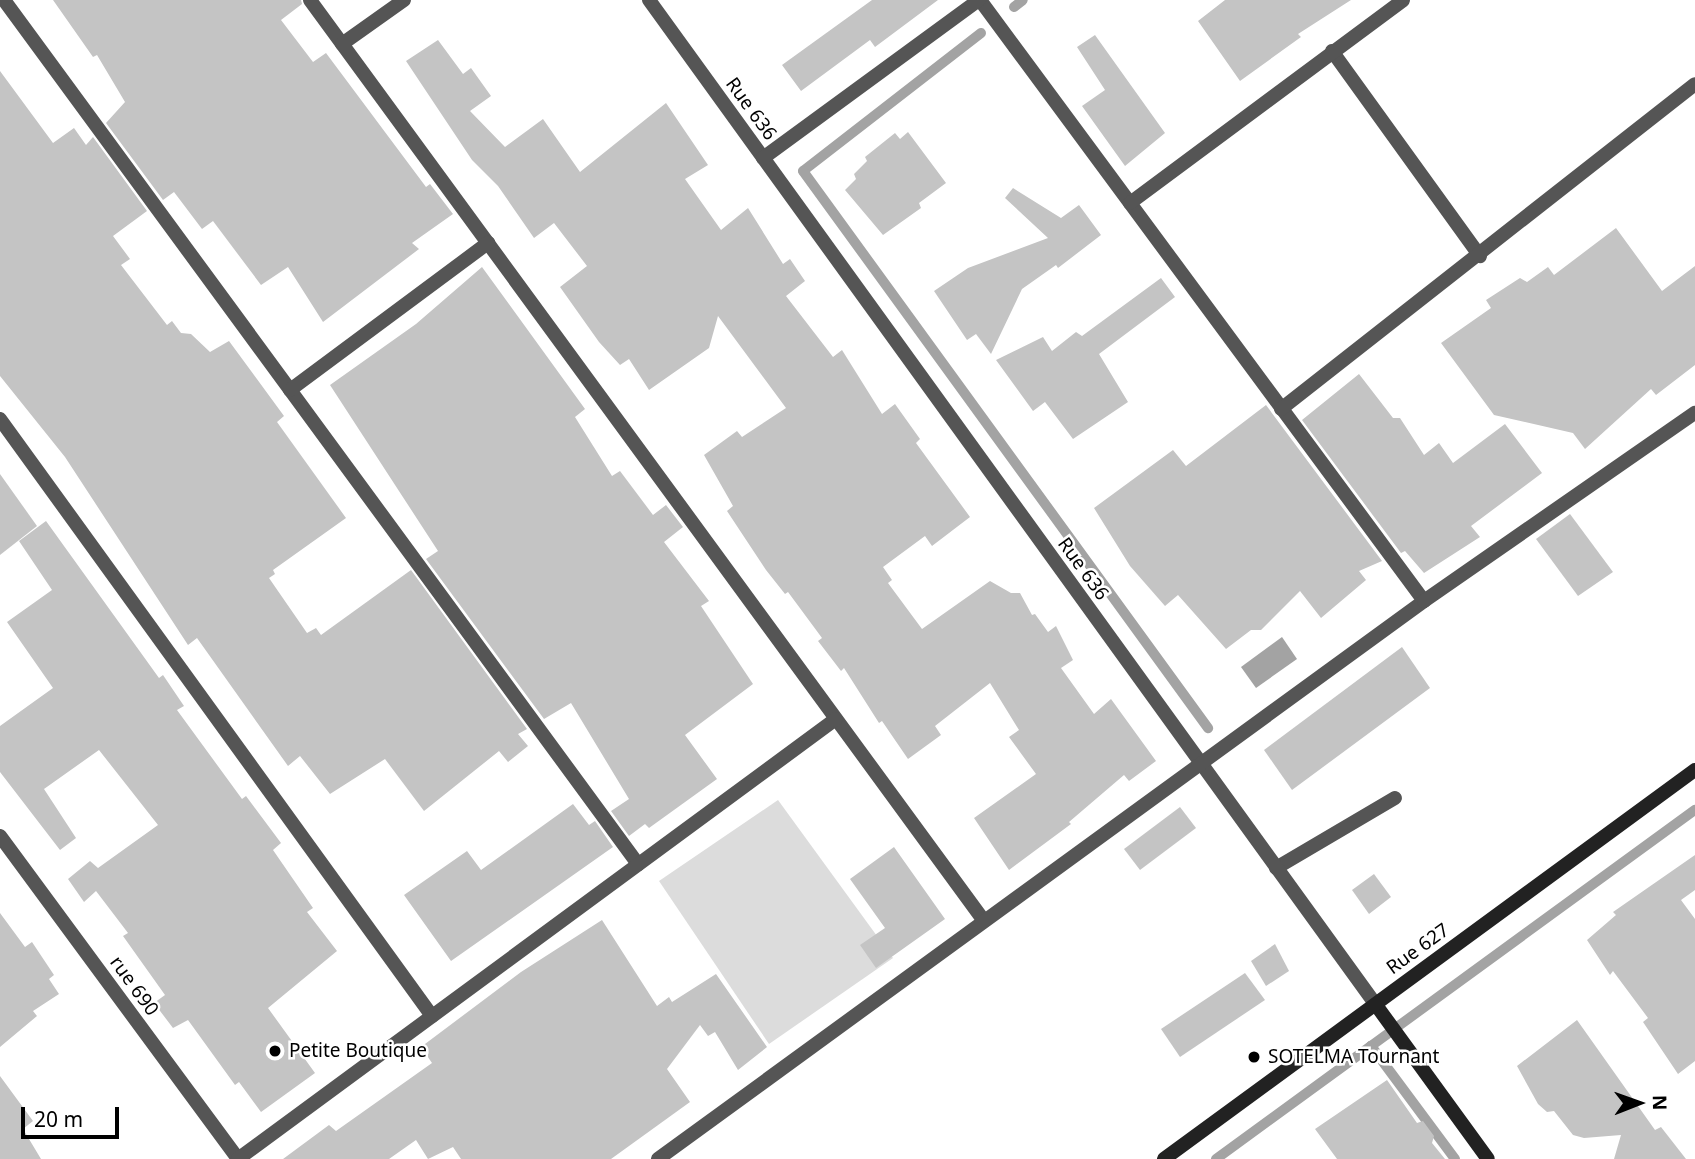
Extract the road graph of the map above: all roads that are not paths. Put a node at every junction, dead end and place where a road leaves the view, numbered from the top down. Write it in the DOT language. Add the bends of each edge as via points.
graph roads {
  1 [pos="5,0"];
  2 [pos="310,0"];
  3 [pos="404,0"];
  4 [pos="649,0"];
  5 [pos="979,0"];
  6 [pos="1404,0"];
  7 [pos="342,44"];
  8 [pos="1332,51"];
  9 [pos="1695,84"];
  10 [pos="763,158"];
  11 [pos="1130,203"];
  12 [pos="488,243"];
  13 [pos="1479,256"];
  14 [pos="290,390"];
  15 [pos="1282,409"];
  16 [pos="1695,414"];
  17 [pos="0,419"];
  18 [pos="1424,601"];
  19 [pos="836,719"];
  20 [pos="1201,764"];
  21 [pos="1695,770"];
  22 [pos="1395,798"];
  23 [pos="0,836"];
  24 [pos="638,864"];
  25 [pos="1276,868"];
  26 [pos="984,921"];
  27 [pos="1376,1005"];
  28 [pos="432,1016"];
  29 [pos="238,1159"];
  30 [pos="658,1159"];
  31 [pos="1164,1159"];
  32 [pos="1488,1159"];
  1 -- 14 [label="street"];
  2 -- 7 [label="street"];
  3 -- 7 [label="street"];
  4 -- 10 [label="street, Rue 636"];
  5 -- 10 [label="street"];
  5 -- 11 [label="street"];
  6 -- 8 [label="street"];
  7 -- 12 [label="street"];
  8 -- 11 [label="street"];
  8 -- 13 [label="street"];
  9 -- 13 [label="street"];
  10 -- 20 [label="street, Rue 636"];
  11 -- 15 [label="street"];
  12 -- 14 [label="street"];
  12 -- 19 [label="street"];
  13 -- 15 [label="street"];
  14 -- 24 [label="street"];
  15 -- 18 [label="street"];
  16 -- 18 [label="street"];
  17 -- 28 [label="street"];
  18 -- 20 [label="street"];
  19 -- 24 [label="street"];
  19 -- 26 [label="street"];
  20 -- 25 [label="street, Rue 636"];
  20 -- 26 [label="street"];
  21 -- 27 [label="street, Rue 627"];
  22 -- 25 [label="street"];
  23 -- 29 [label="street, rue 690"];
  24 -- 28 [label="street"];
  25 -- 27 [label="street, Rue 636"];
  26 -- 30 [label="street"];
  27 -- 31 [label="street, Rue 627"];
  27 -- 32 [label="street, Rue 636"];
  28 -- 29 [label="street"];
}
